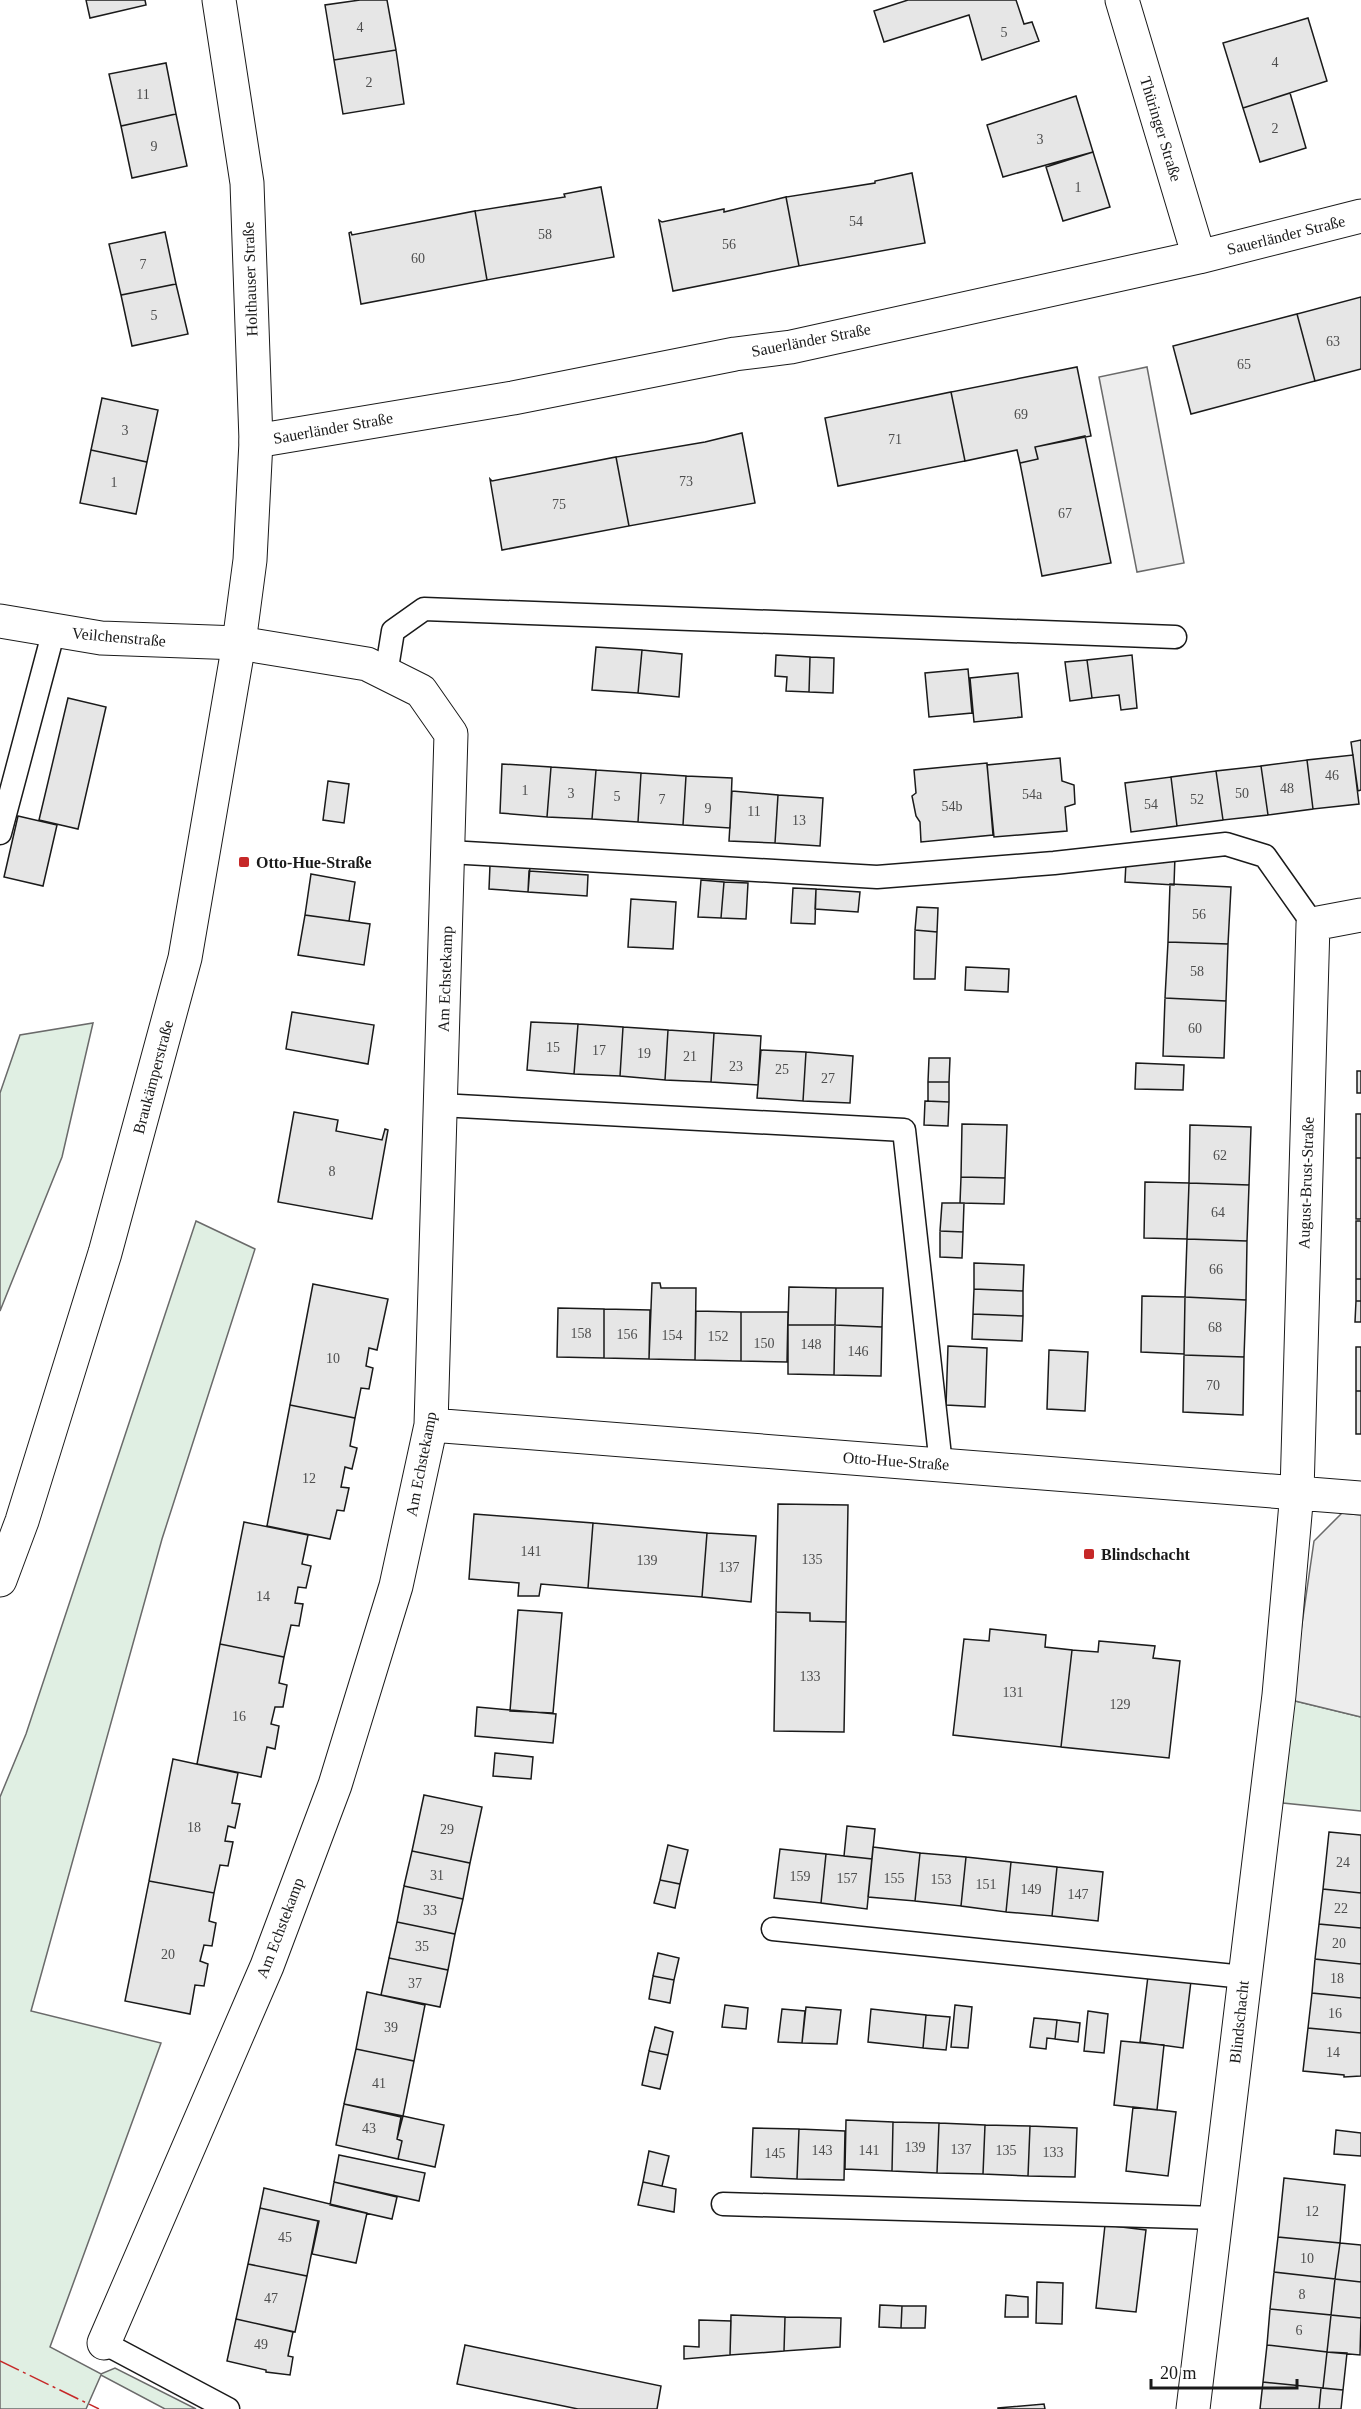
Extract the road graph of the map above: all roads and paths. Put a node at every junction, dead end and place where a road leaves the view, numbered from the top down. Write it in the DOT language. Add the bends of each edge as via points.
graph roads {
  1 [pos="219,0"];
  2 [pos="1122,0"];
  3 [pos="1361,216"];
  4 [pos="1199,257"];
  5 [pos="256,441"];
  6 [pos="250,560"];
  7 [pos="0,621"];
  8 [pos="54,630"];
  9 [pos="1175,636"];
  10 [pos="239,643"];
  11 [pos="386,674"];
  12 [pos="0,832"];
  13 [pos="449,852"];
  14 [pos="1361,915"];
  15 [pos="1313,924"];
  16 [pos="441,1106"];
  17 [pos="431,1425"];
  18 [pos="941,1465"];
  19 [pos="1298,1492"];
  20 [pos="1361,1498"];
  21 [pos="0,1580"];
  22 [pos="773,1929"];
  23 [pos="1244,1977"];
  24 [pos="723,2204"];
  25 [pos="1217,2218"];
  26 [pos="104,2343"];
  27 [pos="228,2409"];
  28 [pos="1193,2409"];
  1 -- 5 [label="street, Holthauser Straße" via="247,183"];
  2 -- 4 [label="street, Thüringer Straße"];
  3 -- 4 [label="street, Sauerländer Straße"];
  4 -- 5 [label="street, Sauerländer Straße" via="791,346"];
  5 -- 6 [label="street, Holthauser Straße"];
  6 -- 10 [label="street, Braukämperstraße"];
  7 -- 8 [label="street, Veilchenstraße"];
  8 -- 10 [label="street, Veilchenstraße" via="144,642"];
  8 -- 12 [label="lane"];
  9 -- 11 [label="lane" via="424,609 393,631"];
  10 -- 11 [label="street, Am Echstekamp" via="368,664"];
  10 -- 21 [label="street, Braukämperstraße" via="185,958 105,1253"];
  11 -- 13 [label="street, Am Echstekamp" via="421,692 451,734"];
  13 -- 15 [label="lane" via="877,877 1226,844 1265,856"];
  13 -- 16 [label="street, Am Echstekamp"];
  14 -- 15 [label="street"];
  15 -- 19 [label="street, August-Brust-Straße"];
  16 -- 17 [label="street, Am Echstekamp"];
  16 -- 18 [label="lane" via="904,1130"];
  17 -- 18 [label="street, Otto-Hue-Straße"];
  17 -- 26 [label="street, Am Echstekamp" via="396,1586 335,1785 267,1965"];
  18 -- 19 [label="street, Otto-Hue-Straße"];
  19 -- 20 [label="street, Otto-Hue-Straße"];
  19 -- 23 [label="street, Blindschacht"];
  22 -- 23 [label="lane"];
  23 -- 25 [label="street, Blindschacht"];
  24 -- 25 [label="lane"];
  25 -- 28 [label="street, Blindschacht"];
  26 -- 27 [label="lane"];
}
